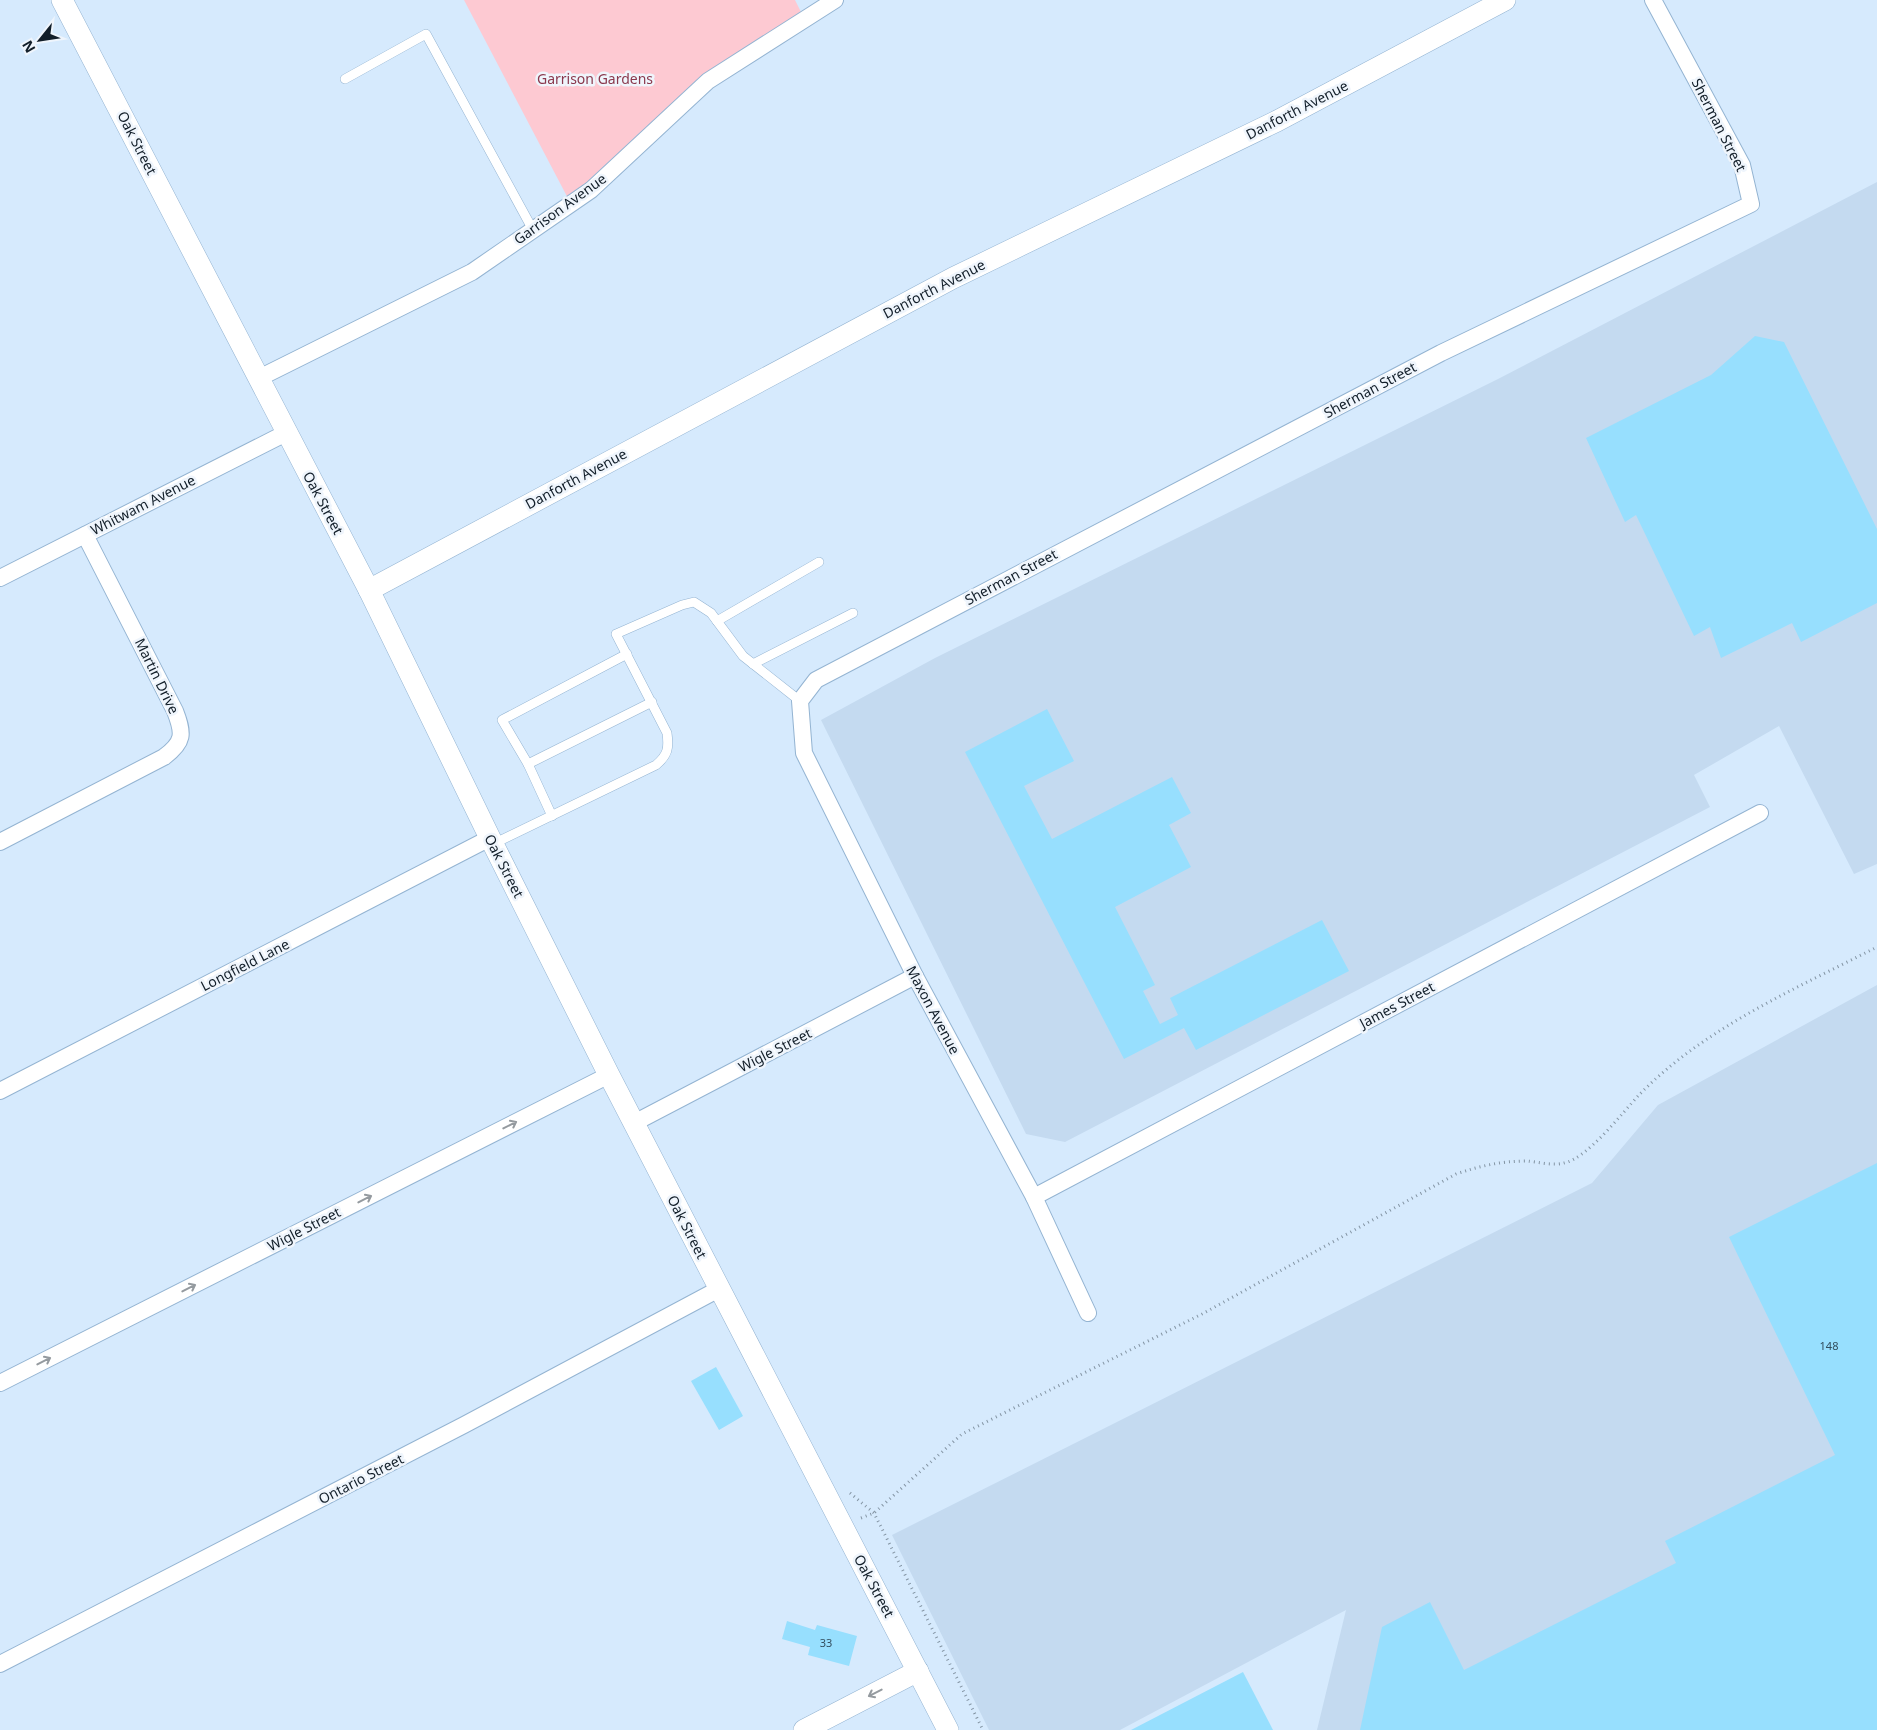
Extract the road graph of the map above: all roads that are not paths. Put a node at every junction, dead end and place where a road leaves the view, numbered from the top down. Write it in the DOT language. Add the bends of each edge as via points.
graph roads {
  1 [pos="62,0"];
  2 [pos="835,0"];
  3 [pos="1505,0"];
  4 [pos="1653,0"];
  5 [pos="345,79"];
  6 [pos="533,230"];
  7 [pos="259,378"];
  8 [pos="286,433"];
  9 [pos="85,534"];
  10 [pos="820,562"];
  11 [pos="1,575"];
  12 [pos="369,590"];
  13 [pos="853,613"];
  14 [pos="717,621"];
  15 [pos="627,654"];
  16 [pos="752,664"];
  17 [pos="800,700"];
  18 [pos="652,702"];
  19 [pos="528,764"];
  20 [pos="1760,814"];
  21 [pos="552,816"];
  22 [pos="491,841"];
  23 [pos="0,842"];
  24 [pos="915,976"];
  25 [pos="609,1076"];
  26 [pos="0,1092"];
  27 [pos="634,1123"];
  28 [pos="1034,1197"];
  29 [pos="720,1289"];
  30 [pos="1088,1313"];
  31 [pos="0,1383"];
  32 [pos="0,1664"];
  33 [pos="918,1671"];
  34 [pos="804,1730"];
  35 [pos="948,1730"];
  1 -- 7 [label="street, Oak Street"];
  2 -- 6 [label="street, Garrison Avenue" via="708,81 591,190"];
  3 -- 12 [label="street, Danforth Avenue" via="1276,121 953,278"];
  4 -- 17 [label="street, Sherman Street" via="1742,165 1751,204 1440,353 1008,578 816,680"];
  5 -- 6 [label="lane" via="426,34"];
  6 -- 7 [label="street, Garrison Avenue" via="472,272"];
  7 -- 8 [label="street, Oak Street"];
  8 -- 9 [label="street, Whitwam Avenue"];
  8 -- 12 [label="street, Oak Street"];
  9 -- 11 [label="street, Whitwam Avenue"];
  9 -- 23 [label="street, Martin Drive" via="175,711 181,726 181,738 174,750 164,757"];
  10 -- 14 [label="lane"];
  12 -- 22 [label="street, Oak Street"];
  13 -- 16 [label="lane"];
  14 -- 15 [label="lane" via="694,602 682,605 616,634"];
  14 -- 16 [label="lane"];
  15 -- 18 [label="lane"];
  15 -- 19 [label="lane" via="502,720"];
  16 -- 17 [label="lane"];
  17 -- 24 [label="street, Maxon Avenue" via="804,754"];
  18 -- 19 [label="lane"];
  18 -- 21 [label="lane" via="667,733 665,757 656,765"];
  19 -- 21 [label="lane"];
  20 -- 28 [label="street, James Street"];
  21 -- 22 [label="lane"];
  22 -- 25 [label="street, Oak Street"];
  22 -- 26 [label="street, Longfield Lane"];
  24 -- 27 [label="street, Wigle Street"];
  24 -- 28 [label="street, Maxon Avenue"];
  25 -- 27 [label="street, Oak Street"];
  31 -- 25 [label="street, Wigle Street, one-way"];
  27 -- 29 [label="street, Oak Street"];
  28 -- 30 [label="street, Maxon Avenue"];
  29 -- 32 [label="street, Ontario Street"];
  29 -- 33 [label="street, Oak Street"];
  33 -- 34 [label="street, one-way"];
  33 -- 35 [label="street, Oak Street"];
}
